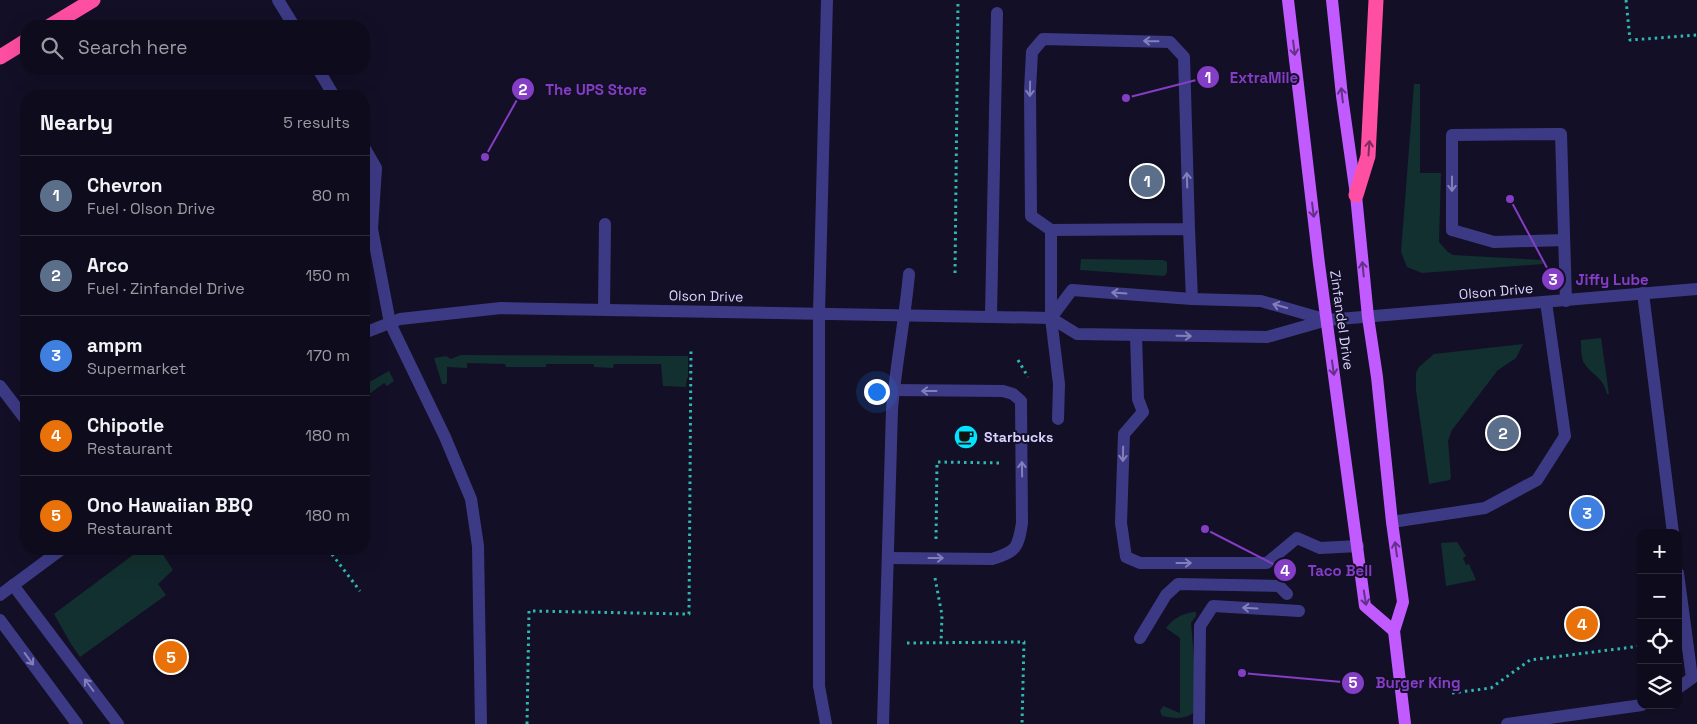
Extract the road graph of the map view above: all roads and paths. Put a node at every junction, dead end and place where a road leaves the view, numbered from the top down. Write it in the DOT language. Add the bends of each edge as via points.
graph roads {
  1 [pos="93,0"];
  2 [pos="278,0"];
  3 [pos="827,0"];
  4 [pos="958,0"];
  5 [pos="1288,0"];
  6 [pos="1332,0"];
  7 [pos="1376,0"];
  8 [pos="1626,0"];
  9 [pos="998,13"];
  10 [pos="60,20"];
  11 [pos="290,20"];
  12 [pos="1697,35"];
  13 [pos="20,45"];
  14 [pos="0,57"];
  15 [pos="322,75"];
  16 [pos="330,90"];
  17 [pos="370,158"];
  18 [pos="1356,195"];
  19 [pos="605,224"];
  20 [pos="1189,229"];
  21 [pos="1051,230"];
  22 [pos="1564,240"];
  23 [pos="909,274"];
  24 [pos="955,274"];
  25 [pos="1697,289"];
  26 [pos="1643,293"];
  27 [pos="1192,299"];
  28 [pos="1566,300"];
  29 [pos="1546,302"];
  30 [pos="604,309"];
  31 [pos="819,313"];
  32 [pos="905,315"];
  33 [pos="991,316"];
  34 [pos="1368,317"];
  35 [pos="1051,318"];
  36 [pos="1327,320"];
  37 [pos="390,323"];
  38 [pos="370,331"];
  39 [pos="1136,335"];
  40 [pos="691,348"];
  41 [pos="1018,360"];
  42 [pos="1032,381"];
  43 [pos="0,386"];
  44 [pos="893,390"];
  45 [pos="20,412"];
  46 [pos="1058,419"];
  47 [pos="1022,464"];
  48 [pos="1392,522"];
  49 [pos="1672,529"];
  50 [pos="1358,546"];
  51 [pos="54,555"];
  52 [pos="333,555"];
  53 [pos="888,558"];
  54 [pos="935,558"];
  55 [pos="1678,574"];
  56 [pos="14,585"];
  57 [pos="360,591"];
  58 [pos="1287,594"];
  59 [pos="0,595"];
  60 [pos="1299,611"];
  61 [pos="0,620"];
  62 [pos="1394,631"];
  63 [pos="1140,638"];
  64 [pos="907,643"];
  65 [pos="941,643"];
  66 [pos="1637,647"];
  67 [pos="1682,685"];
  68 [pos="1452,693"];
  69 [pos="1637,706"];
  70 [pos="77,724"];
  71 [pos="118,724"];
  72 [pos="481,724"];
  73 [pos="528,724"];
  74 [pos="826,724"];
  75 [pos="882,724"];
  76 [pos="1022,724"];
  77 [pos="1199,724"];
  78 [pos="1404,724"];
  79 [pos="1507,724"];
  1 -- 10 [label="highway"];
  2 -- 11 [label="street"];
  3 -- 31 [label="street"];
  4 -- 24 [label="path"];
  5 -- 36 [label="main road, Zinfandel Drive, one-way"];
  18 -- 6 [label="main road, Zinfandel Drive, one-way"];
  18 -- 7 [label="highway, one-way" via="1368,156"];
  8 -- 12 [label="path" via="1630,40"];
  9 -- 33 [label="street"];
  13 -- 14 [label="highway"];
  15 -- 16 [label="street"];
  17 -- 37 [label="street" via="376,168 372,229"];
  34 -- 18 [label="main road, Zinfandel Drive, one-way"];
  19 -- 30 [label="street"];
  20 -- 21 [label="street"];
  20 -- 21 [label="street, one-way" via="1184,57 1170,42 1043,39 1032,52 1032,216"];
  20 -- 27 [label="street"];
  21 -- 35 [label="street"];
  22 -- 22 [label="street, one-way" via="1561,134 1452,135 1452,230 1494,242"];
  22 -- 28 [label="street"];
  23 -- 32 [label="street"];
  25 -- 26 [label="street, Olson Drive"];
  26 -- 28 [label="street, Olson Drive"];
  26 -- 49 [label="street"];
  27 -- 35 [label="street, Olson Drive, one-way" via="1072,290"];
  36 -- 27 [label="street, Olson Drive, one-way" via="1261,301"];
  28 -- 29 [label="street, Olson Drive"];
  29 -- 34 [label="street, Olson Drive"];
  29 -- 48 [label="street" via="1565,436 1537,480 1485,508"];
  30 -- 31 [label="street, Olson Drive"];
  30 -- 37 [label="street, Olson Drive" via="500,308 400,319"];
  31 -- 32 [label="street, Olson Drive"];
  31 -- 74 [label="street" via="819,686"];
  32 -- 33 [label="street, Olson Drive"];
  32 -- 44 [label="street"];
  33 -- 35 [label="street, Olson Drive"];
  34 -- 36 [label="street, Olson Drive"];
  34 -- 48 [label="main road, Zinfandel Drive"];
  35 -- 39 [label="street, Olson Drive" via="1076,334"];
  35 -- 46 [label="street" via="1059,384"];
  39 -- 36 [label="street, Olson Drive, one-way" via="1267,336"];
  36 -- 50 [label="main road, Zinfandel Drive, one-way"];
  37 -- 38 [label="street, Olson Drive"];
  37 -- 72 [label="street" via="471,499 478,546"];
  39 -- 50 [label="street, one-way" via="1138,399 1143,412 1124,434 1121,523 1126,557 1140,563 1268,563 1297,538 1320,548"];
  40 -- 73 [label="path" via="689,614 530,612"];
  41 -- 42 [label="path"];
  43 -- 45 [label="street"];
  47 -- 44 [label="street, one-way" via="1020,401 1013,394 1003,391"];
  44 -- 53 [label="street"];
  54 -- 47 [label="street, one-way" via="992,559 1009,554 1019,542 1022,523"];
  47 -- 54 [label="path" via="937,462"];
  62 -- 48 [label="main road, Zinfandel Drive, one-way" via="1403,602"];
  50 -- 62 [label="main road, Zinfandel Drive, one-way" via="1365,606"];
  51 -- 56 [label="street"];
  52 -- 57 [label="path"];
  53 -- 54 [label="street"];
  53 -- 75 [label="street"];
  54 -- 65 [label="path" via="935,580 942,615"];
  55 -- 67 [label="street" via="1692,678"];
  56 -- 59 [label="street"];
  71 -- 56 [label="street, one-way"];
  58 -- 63 [label="street" via="1279,586 1178,584 1166,595"];
  60 -- 77 [label="street, one-way" via="1213,606 1200,626"];
  61 -- 70 [label="street, one-way"];
  62 -- 78 [label="main road, Zinfandel Drive"];
  64 -- 65 [label="path"];
  65 -- 76 [label="path" via="1024,642"];
  66 -- 68 [label="path" via="1530,660 1491,688"];
  69 -- 79 [label="street"];
}
